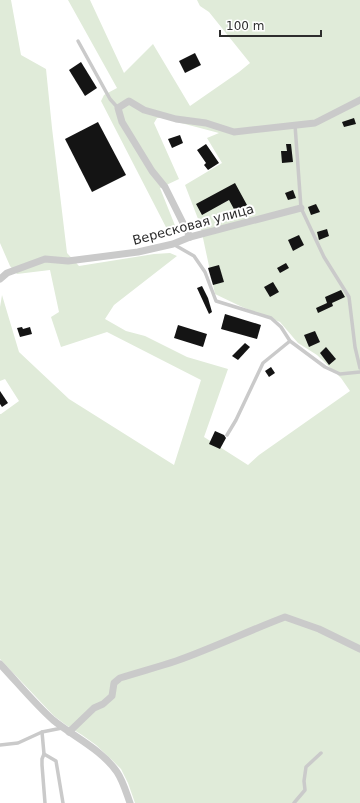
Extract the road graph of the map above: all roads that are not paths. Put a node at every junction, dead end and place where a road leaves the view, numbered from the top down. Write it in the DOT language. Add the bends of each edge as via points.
graph roads {
  1 [pos="78,41"];
  2 [pos="360,100"];
  3 [pos="118,108"];
  4 [pos="294,126"];
  5 [pos="300,208"];
  6 [pos="190,237"];
  7 [pos="173,244"];
  8 [pos="0,279"];
  9 [pos="290,341"];
  10 [pos="360,368"];
  11 [pos="360,372"];
  12 [pos="227,435"];
  13 [pos="360,649"];
  14 [pos="0,664"];
  15 [pos="66,730"];
  16 [pos="42,732"];
  17 [pos="0,745"];
  18 [pos="321,753"];
  19 [pos="44,754"];
  20 [pos="45,803"];
  21 [pos="63,803"];
  22 [pos="130,803"];
  23 [pos="294,803"];
  1 -- 3 [label="lane" via="110,99"];
  2 -- 4 [label="street" via="315,123"];
  3 -- 4 [label="street" via="129,102 144,110 176,119 206,123 234,132"];
  3 -- 6 [label="street" via="122,122 152,171 165,187"];
  4 -- 5 [label="lane"];
  5 -- 6 [label="street, Вересковая улица"];
  5 -- 10 [label="lane" via="324,257 349,297"];
  6 -- 7 [label="street, Вересковая улица"];
  7 -- 8 [label="street, Вересковая улица" via="138,252 68,261 45,259 7,273"];
  7 -- 9 [label="lane" via="194,256 205,272 216,301 271,318"];
  9 -- 11 [label="lane" via="325,367 340,374"];
  9 -- 12 [label="lane" via="263,363"];
  13 -- 15 [label="street" via="320,629 285,617 176,661 120,678 114,683 112,696"];
  14 -- 15 [label="street" via="41,708"];
  15 -- 16 [label="lane"];
  15 -- 22 [label="street" via="111,764 124,785"];
  16 -- 17 [label="lane" via="18,743"];
  16 -- 19 [label="lane"];
  18 -- 23 [label="lane" via="306,767 305,790"];
  19 -- 20 [label="lane" via="42,765"];
  19 -- 21 [label="lane" via="56,761"];
}
